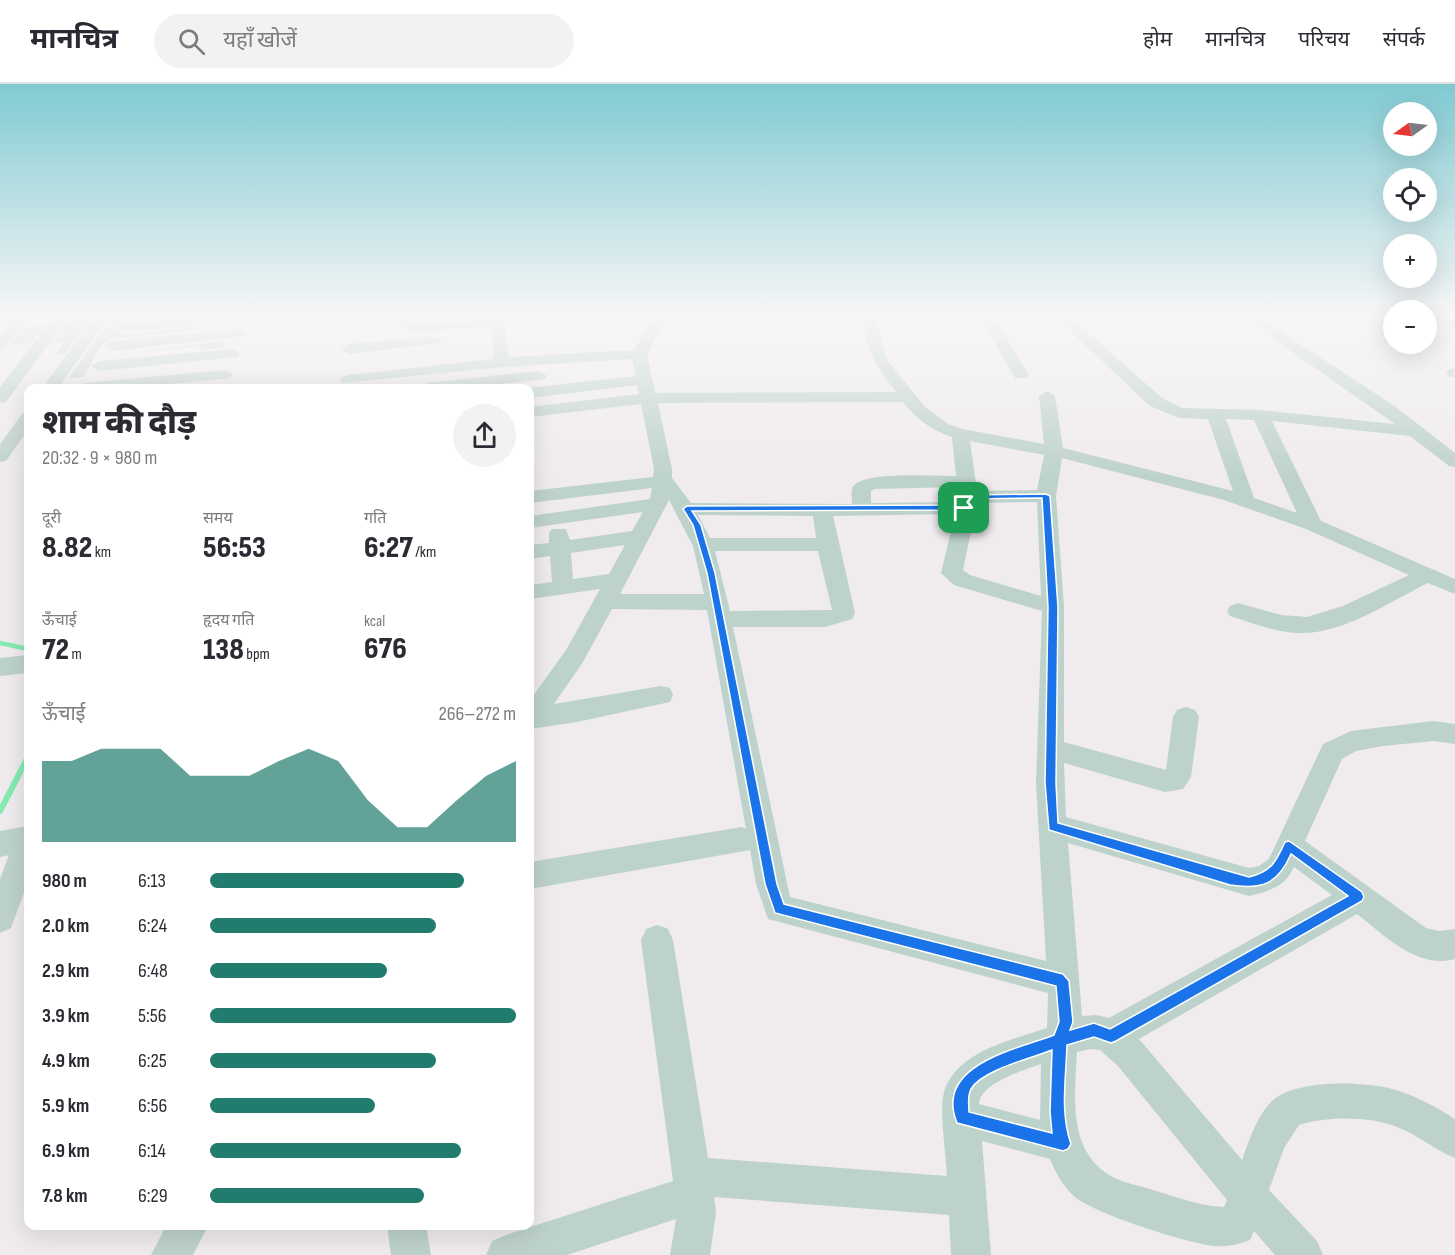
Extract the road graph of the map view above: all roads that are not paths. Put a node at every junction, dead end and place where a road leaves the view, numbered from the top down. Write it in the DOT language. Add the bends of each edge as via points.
graph roads {
  1 [pos="22,369"];
  2 [pos="64,369"];
  3 [pos="97,369"];
  4 [pos="381,369"];
  5 [pos="448,369"];
  6 [pos="580,369"];
  7 [pos="644,369"];
  8 [pos="888,369"];
  9 [pos="1017,369"];
  10 [pos="1120,369"];
  11 [pos="1325,369"];
  12 [pos="642,374"];
  13 [pos="1021,375"];
  14 [pos="348,380"];
  15 [pos="221,382"];
  16 [pos="53,384"];
  17 [pos="88,384"];
  18 [pos="176,384"];
  19 [pos="448,384"];
  20 [pos="493,384"];
  21 [pos="534,392"];
  22 [pos="1047,396"];
  23 [pos="908,397"];
  24 [pos="0,398"];
  25 [pos="534,411"];
  26 [pos="1215,413"];
  27 [pos="1260,415"];
  28 [pos="24,423"];
  29 [pos="1417,431"];
  30 [pos="960,434"];
  31 [pos="24,448"];
  32 [pos="1054,451"];
  33 [pos="2,452"];
  34 [pos="1455,462"];
  35 [pos="661,492"];
  36 [pos="554,494"];
  37 [pos="966,495"];
  38 [pos="534,496"];
  39 [pos="1046,496"];
  40 [pos="1246,501"];
  41 [pos="687,509"];
  42 [pos="822,510"];
  43 [pos="862,510"];
  44 [pos="557,518"];
  45 [pos="534,521"];
  46 [pos="1312,525"];
  47 [pos="640,536"];
  48 [pos="827,544"];
  49 [pos="704,545"];
  50 [pos="561,548"];
  51 [pos="534,551"];
  52 [pos="1427,575"];
  53 [pos="614,580"];
  54 [pos="1455,586"];
  55 [pos="563,587"];
  56 [pos="534,591"];
  57 [pos="603,601"];
  58 [pos="1053,607"];
  59 [pos="718,610"];
  60 [pos="1238,611"];
  61 [pos="661,695"];
  62 [pos="534,713"];
  63 [pos="534,717"];
  64 [pos="1186,717"];
  65 [pos="1455,734"];
  66 [pos="1051,749"];
  67 [pos="1053,826"];
  68 [pos="24,840"];
  69 [pos="742,840"];
  70 [pos="0,844"];
  71 [pos="1289,846"];
  72 [pos="24,855"];
  73 [pos="534,875"];
  74 [pos="1358,897"];
  75 [pos="0,918"];
  76 [pos="657,940"];
  77 [pos="1455,944"];
  78 [pos="1063,981"];
  79 [pos="1111,1036"];
  80 [pos="1060,1040"];
  81 [pos="963,1118"];
  82 [pos="1455,1140"];
  83 [pos="1063,1144"];
  84 [pos="693,1185"];
  85 [pos="1248,1196"];
  86 [pos="968,1197"];
  87 [pos="186,1230"];
  88 [pos="408,1230"];
  89 [pos="171,1255"];
  90 [pos="411,1255"];
  91 [pos="506,1255"];
  92 [pos="690,1255"];
  93 [pos="971,1255"];
  94 [pos="1303,1255"];
  1 -- 24 [label="street"];
  2 -- 16 [label="street"];
  3 -- 17 [label="street"];
  4 -- 14 [label="street"];
  5 -- 19 [label="street"];
  6 -- 12 [label="street"];
  7 -- 12 [label="street"];
  8 -- 23 [label="street"];
  9 -- 13 [label="street"];
  10 -- 26 [label="street" via="1162,407 1179,413"];
  11 -- 29 [label="street"];
  12 -- 20 [label="street"];
  12 -- 21 [label="street"];
  12 -- 23 [label="street"];
  12 -- 25 [label="street"];
  12 -- 35 [label="street"];
  15 -- 18 [label="street"];
  22 -- 32 [label="street"];
  23 -- 30 [label="street" via="929,421"];
  26 -- 27 [label="street"];
  26 -- 40 [label="street"];
  27 -- 29 [label="street"];
  27 -- 46 [label="street"];
  28 -- 33 [label="street"];
  29 -- 34 [label="street"];
  30 -- 32 [label="street"];
  30 -- 37 [label="street"];
  31 -- 33 [label="street"];
  32 -- 39 [label="street"];
  32 -- 40 [label="street"];
  35 -- 36 [label="street"];
  35 -- 41 [label="street"];
  35 -- 44 [label="street"];
  35 -- 47 [label="street"];
  36 -- 38 [label="street"];
  36 -- 44 [label="street"];
  37 -- 39 [label="street"];
  37 -- 43 [label="street"];
  37 -- 43 [label="street" via="871,483 861,489"];
  37 -- 58 [label="street" via="952,573 962,580"];
  39 -- 58 [label="street"];
  40 -- 46 [label="street"];
  41 -- 42 [label="street"];
  41 -- 49 [label="street"];
  42 -- 43 [label="street"];
  42 -- 48 [label="street"];
  44 -- 45 [label="street"];
  44 -- 50 [label="street"];
  46 -- 52 [label="street"];
  47 -- 50 [label="street"];
  47 -- 53 [label="street"];
  48 -- 49 [label="street"];
  48 -- 59 [label="street" via="844,613 837,618"];
  49 -- 59 [label="street"];
  50 -- 51 [label="street"];
  50 -- 55 [label="street"];
  52 -- 54 [label="street"];
  52 -- 60 [label="street" via="1308,625"];
  53 -- 55 [label="street"];
  53 -- 57 [label="street"];
  55 -- 56 [label="street"];
  57 -- 59 [label="street"];
  57 -- 62 [label="street" via="574,656"];
  58 -- 66 [label="street"];
  59 -- 78 [label="street" via="772,892 779,909"];
  61 -- 63 [label="street"];
  64 -- 66 [label="street" via="1178,777 1173,781"];
  65 -- 71 [label="street" via="1433,731 1383,736 1351,741 1332,752"];
  66 -- 67 [label="street"];
  67 -- 71 [label="street" via="1249,882 1266,878 1279,868"];
  67 -- 78 [label="street"];
  68 -- 70 [label="street"];
  69 -- 73 [label="street"];
  71 -- 74 [label="street"];
  72 -- 75 [label="street"];
  74 -- 77 [label="street" via="1415,939 1438,946"];
  74 -- 79 [label="street"];
  76 -- 84 [label="street"];
  78 -- 80 [label="street" via="1066,1022"];
  79 -- 80 [label="street" via="1094,1030"];
  79 -- 85 [label="street"];
  80 -- 81 [label="street" via="986,1068 967,1082 961,1097"];
  80 -- 83 [label="street" via="1057,1112"];
  81 -- 83 [label="street"];
  81 -- 86 [label="street"];
  82 -- 85 [label="street" via="1419,1116 1385,1103 1363,1100 1308,1104 1284,1114 1276,1125"];
  83 -- 85 [label="street" via="1074,1168 1109,1195 1206,1226 1236,1226"];
  84 -- 86 [label="street"];
  84 -- 91 [label="street"];
  84 -- 92 [label="street" via="697,1212"];
  85 -- 94 [label="street"];
  86 -- 93 [label="street"];
  87 -- 89 [label="street"];
  88 -- 90 [label="street"];
}
